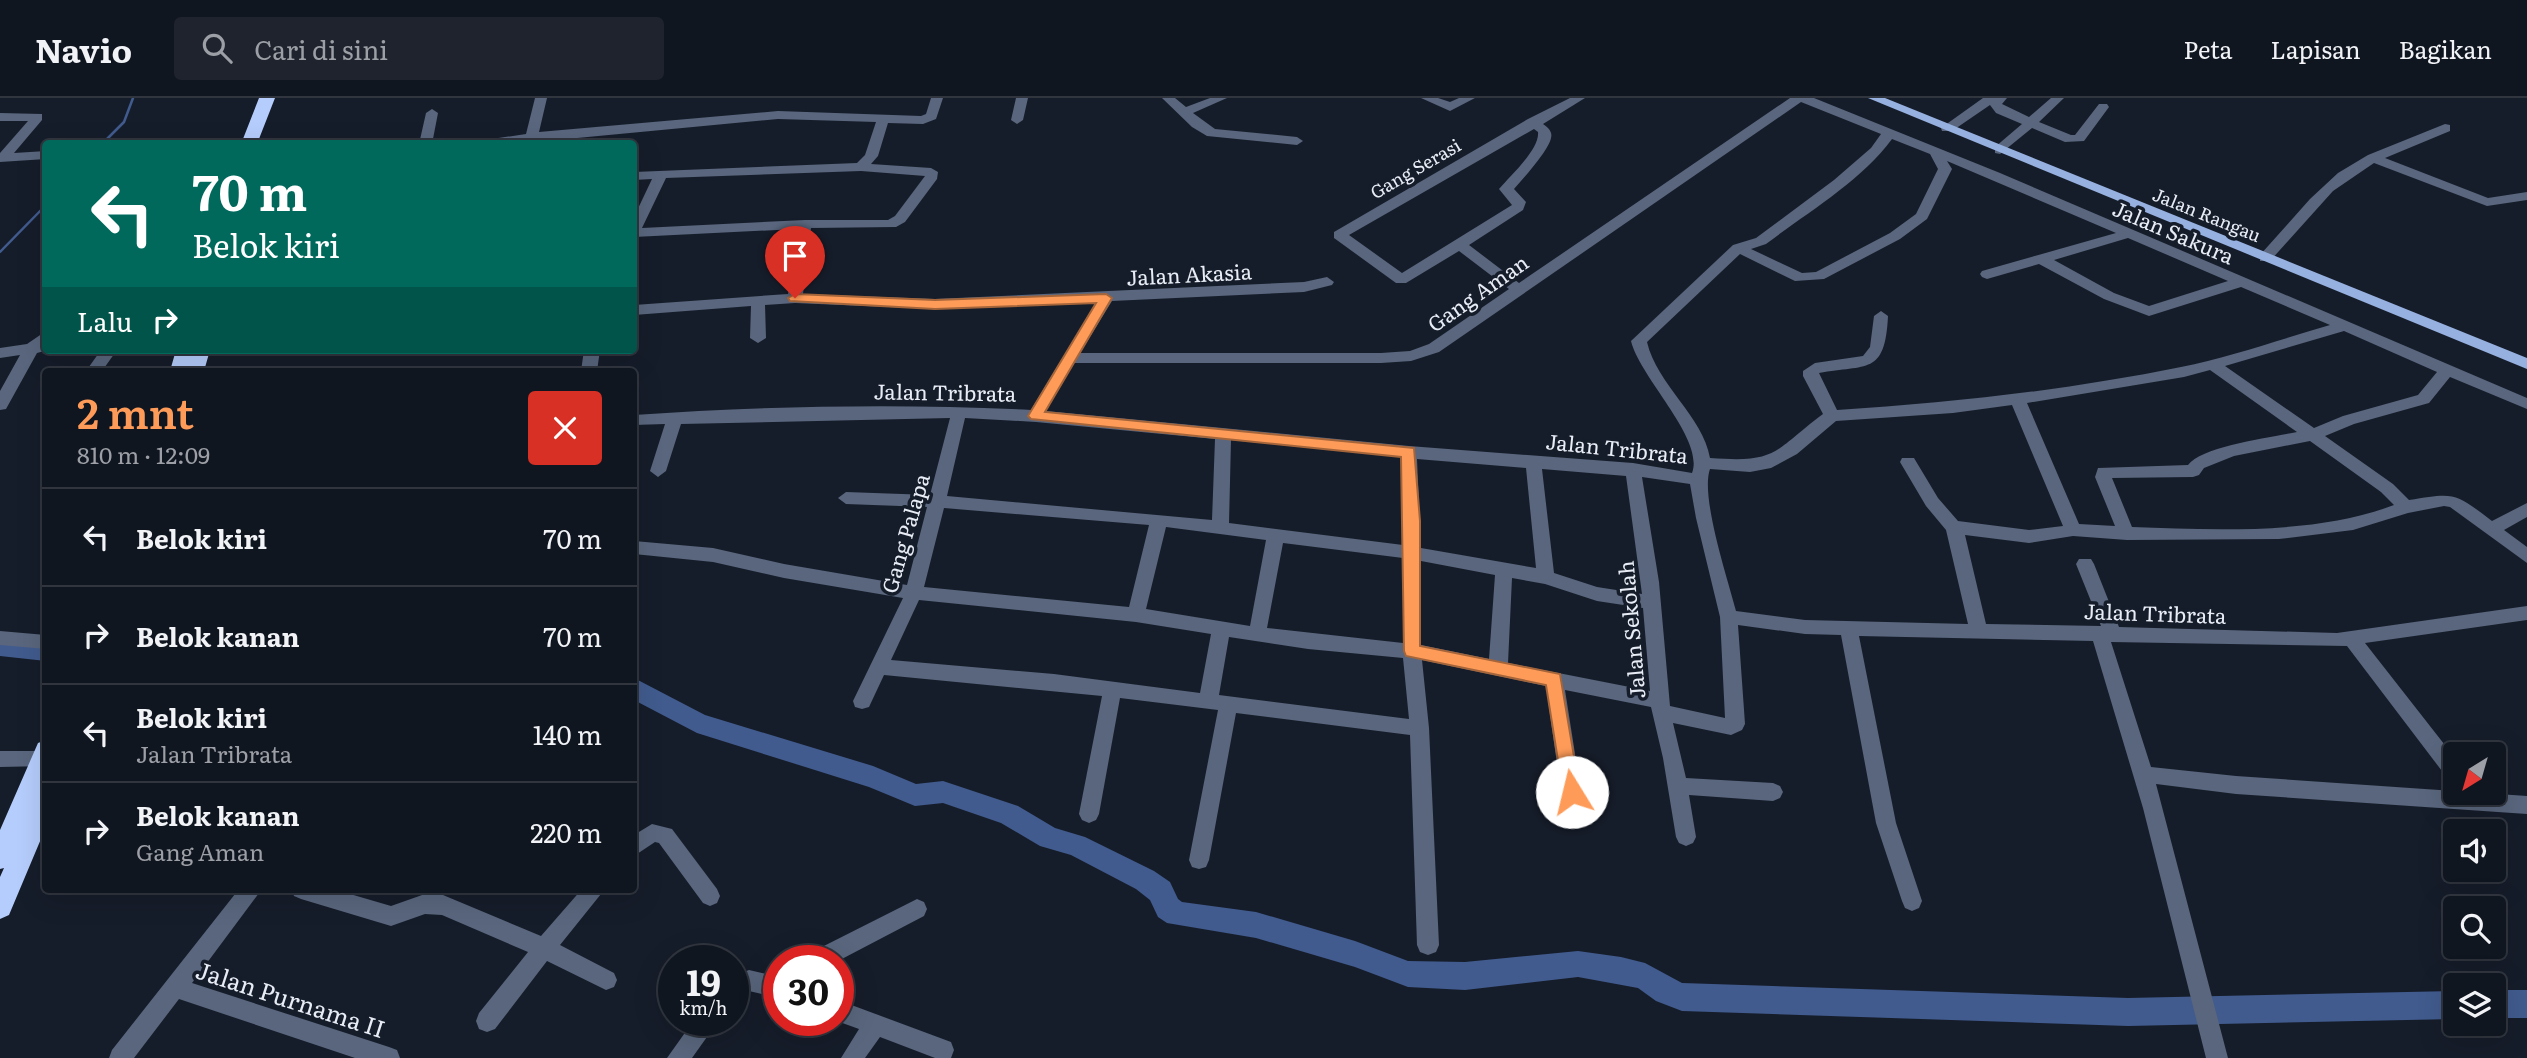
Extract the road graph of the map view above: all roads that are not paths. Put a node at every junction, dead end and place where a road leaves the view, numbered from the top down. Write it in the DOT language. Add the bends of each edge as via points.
graph roads {
  1 [pos="541,98"];
  2 [pos="937,98"];
  3 [pos="1023,98"];
  4 [pos="1168,98"];
  5 [pos="1221,98"];
  6 [pos="1427,98"];
  7 [pos="1469,98"];
  8 [pos="1579,98"];
  9 [pos="1801,98"];
  10 [pos="1874,98"];
  11 [pos="1991,98"];
  12 [pos="2001,98"];
  13 [pos="2058,98"];
  14 [pos="271,105"];
  15 [pos="2103,107"];
  16 [pos="1185,112"];
  17 [pos="432,113"];
  18 [pos="0,117"];
  19 [pos="883,119"];
  20 [pos="1017,120"];
  21 [pos="1533,122"];
  22 [pos="2030,123"];
  23 [pos="1947,128"];
  24 [pos="2445,128"];
  25 [pos="617,129"];
  26 [pos="1889,133"];
  27 [pos="532,137"];
  28 [pos="251,140"];
  29 [pos="265,140"];
  30 [pos="426,140"];
  31 [pos="512,140"];
  32 [pos="611,140"];
  33 [pos="1297,141"];
  34 [pos="2000,150"];
  35 [pos="1935,151"];
  36 [pos="42,155"];
  37 [pos="1,158"];
  38 [pos="2372,158"];
  39 [pos="861,167"];
  40 [pos="661,174"];
  41 [pos="637,176"];
  42 [pos="2527,196"];
  43 [pos="805,223"];
  44 [pos="637,226"];
  45 [pos="637,232"];
  46 [pos="2127,234"];
  47 [pos="1460,245"];
  48 [pos="1738,248"];
  49 [pos="2040,258"];
  50 [pos="2264,258"];
  51 [pos="1987,274"];
  52 [pos="1328,282"];
  53 [pos="2241,282"];
  54 [pos="1518,289"];
  55 [pos="795,298"];
  56 [pos="1106,298"];
  57 [pos="758,300"];
  58 [pos="637,310"];
  59 [pos="1881,316"];
  60 [pos="2346,326"];
  61 [pos="758,338"];
  62 [pos="39,347"];
  63 [pos="0,353"];
  64 [pos="1069,358"];
  65 [pos="2212,364"];
  66 [pos="2527,364"];
  67 [pos="2447,370"];
  68 [pos="2017,399"];
  69 [pos="2527,404"];
  70 [pos="0,405"];
  71 [pos="959,412"];
  72 [pos="1036,416"];
  73 [pos="1832,416"];
  74 [pos="675,418"];
  75 [pos="637,420"];
  76 [pos="1223,433"];
  77 [pos="2312,435"];
  78 [pos="1409,452"];
  79 [pos="1533,461"];
  80 [pos="1908,462"];
  81 [pos="1633,469"];
  82 [pos="658,471"];
  83 [pos="1701,472"];
  84 [pos="846,498"];
  85 [pos="938,501"];
  86 [pos="2406,507"];
  87 [pos="2527,509"];
  88 [pos="1159,520"];
  89 [pos="1953,527"];
  90 [pos="1220,529"];
  91 [pos="2491,529"];
  92 [pos="2073,530"];
  93 [pos="2127,534"];
  94 [pos="1275,537"];
  95 [pos="637,548"];
  96 [pos="1412,553"];
  97 [pos="2527,556"];
  98 [pos="2085,564"];
  99 [pos="1504,571"];
  100 [pos="1546,577"];
  101 [pos="914,593"];
  102 [pos="1652,602"];
  103 [pos="2527,612"];
  104 [pos="1136,615"];
  105 [pos="1729,617"];
  106 [pos="1221,629"];
  107 [pos="1849,630"];
  108 [pos="1979,631"];
  109 [pos="2106,633"];
  110 [pos="1257,634"];
  111 [pos="0,638"];
  112 [pos="2351,638"];
  113 [pos="42,642"];
  114 [pos="1412,651"];
  115 [pos="879,667"];
  116 [pos="1498,668"];
  117 [pos="1554,679"];
  118 [pos="1112,690"];
  119 [pos="862,701"];
  120 [pos="1218,704"];
  121 [pos="1660,706"];
  122 [pos="1419,728"];
  123 [pos="42,754"];
  124 [pos="2443,757"];
  125 [pos="0,759"];
  126 [pos="42,772"];
  127 [pos="2143,774"];
  128 [pos="1677,786"];
  129 [pos="40,791"];
  130 [pos="1572,792"];
  131 [pos="1773,792"];
  132 [pos="2443,796"];
  133 [pos="2506,802"];
  134 [pos="2527,805"];
  135 [pos="1089,814"];
  136 [pos="1686,837"];
  137 [pos="637,845"];
  138 [pos="1,852"];
  139 [pos="1199,860"];
  140 [pos="249,893"];
  141 [pos="314,893"];
  142 [pos="592,893"];
  143 [pos="710,896"];
  144 [pos="1912,901"];
  145 [pos="0,907"];
  146 [pos="917,909"];
  147 [pos="847,945"];
  148 [pos="1429,945"];
  149 [pos="544,948"];
  150 [pos="606,980"];
  151 [pos="177,988"];
  152 [pos="854,1017"];
  153 [pos="487,1021"];
  154 [pos="875,1025"];
  155 [pos="695,1036"];
  156 [pos="943,1049"];
  157 [pos="120,1058"];
  158 [pos="389,1058"];
  159 [pos="678,1058"];
  160 [pos="852,1058"];
  161 [pos="2217,1058"];
  1 -- 27 [label="street"];
  2 -- 19 [label="street" via="927,119"];
  3 -- 20 [label="street"];
  4 -- 16 [label="street"];
  5 -- 16 [label="street"];
  6 -- 7 [label="street" via="1450,107"];
  8 -- 21 [label="street, Gang Serasi"];
  9 -- 26 [label="street, Jalan Sakura"];
  9 -- 54 [label="street, Gang Aman"];
  10 -- 23 [label="main road, Jalan Rangau"];
  11 -- 23 [label="street"];
  12 -- 22 [label="street" via="1995,103 1997,108"];
  13 -- 22 [label="street"];
  14 -- 28 [label="highway"];
  14 -- 29 [label="highway"];
  15 -- 22 [label="street" via="2076,139"];
  16 -- 33 [label="street" via="1212,133"];
  17 -- 30 [label="street"];
  18 -- 37 [label="street" via="38,117"];
  19 -- 25 [label="street" via="778,115"];
  19 -- 39 [label="street" via="871,156"];
  21 -- 47 [label="street" via="1544,131 1545,139 1506,189 1518,206"];
  21 -- 47 [label="street, Gang Serasi" via="1339,235 1401,280"];
  22 -- 34 [label="street"];
  23 -- 34 [label="main road, Jalan Rangau"];
  24 -- 38 [label="street"];
  25 -- 27 [label="street"];
  25 -- 32 [label="street"];
  26 -- 35 [label="street, Jalan Sakura"];
  26 -- 48 [label="street" via="1876,151 1839,183 1761,241"];
  27 -- 31 [label="street"];
  34 -- 50 [label="main road, Jalan Rangau"];
  35 -- 46 [label="street, Jalan Sakura"];
  35 -- 48 [label="street" via="1945,169 1922,216 1895,236 1819,276 1800,278"];
  36 -- 37 [label="street"];
  38 -- 42 [label="street" via="2478,200"];
  38 -- 50 [label="street" via="2334,185"];
  39 -- 40 [label="street"];
  39 -- 43 [label="street" via="922,170 932,176 894,223"];
  40 -- 41 [label="street"];
  40 -- 44 [label="street"];
  43 -- 45 [label="street"];
  43 -- 55 [label="street"];
  46 -- 49 [label="street"];
  46 -- 53 [label="street, Jalan Sakura"];
  47 -- 54 [label="street"];
  48 -- 83 [label="street" via="1638,344 1689,430"];
  49 -- 51 [label="street"];
  49 -- 53 [label="street" via="2109,296 2149,310"];
  50 -- 66 [label="main road, Jalan Rangau"];
  52 -- 56 [label="street, Jalan Akasia"];
  53 -- 60 [label="street, Jalan Sakura"];
  54 -- 64 [label="street, Gang Aman" via="1434,348 1411,356"];
  55 -- 56 [label="street, Jalan Akasia" via="935,304"];
  55 -- 57 [label="street, Jalan Akasia"];
  56 -- 64 [label="street"];
  57 -- 58 [label="street, Jalan Akasia"];
  57 -- 61 [label="street"];
  59 -- 73 [label="street" via="1873,358 1811,371"];
  60 -- 65 [label="street"];
  60 -- 67 [label="street, Jalan Sakura"];
  62 -- 63 [label="street"];
  62 -- 70 [label="street"];
  64 -- 72 [label="street"];
  65 -- 68 [label="street"];
  65 -- 77 [label="street"];
  67 -- 69 [label="street, Jalan Sakura"];
  67 -- 77 [label="street" via="2423,399"];
  68 -- 73 [label="street"];
  68 -- 92 [label="street"];
  71 -- 72 [label="street, Jalan Tribrata"];
  71 -- 74 [label="street, Jalan Tribrata"];
  71 -- 85 [label="street, Gang Palapa"];
  72 -- 76 [label="street, Jalan Tribrata"];
  73 -- 83 [label="street" via="1771,462"];
  74 -- 75 [label="street, Jalan Tribrata"];
  74 -- 82 [label="street"];
  76 -- 78 [label="street, Jalan Tribrata"];
  76 -- 90 [label="street"];
  77 -- 86 [label="street" via="2387,488"];
  77 -- 93 [label="street" via="2231,451 2198,464 2193,471 2104,472"];
  78 -- 79 [label="street, Jalan Tribrata"];
  78 -- 96 [label="street"];
  79 -- 81 [label="street, Jalan Tribrata"];
  79 -- 100 [label="street"];
  80 -- 89 [label="street" via="1931,502"];
  81 -- 83 [label="street, Jalan Tribrata"];
  81 -- 102 [label="street, Jalan Sekolah"];
  83 -- 105 [label="street, Jalan Tribrata" via="1704,518"];
  84 -- 85 [label="street"];
  85 -- 88 [label="street"];
  85 -- 101 [label="street, Gang Palapa"];
  86 -- 91 [label="street" via="2455,501"];
  86 -- 93 [label="street" via="2319,531"];
  87 -- 91 [label="street"];
  88 -- 90 [label="street"];
  88 -- 104 [label="street"];
  89 -- 92 [label="street" via="2045,537"];
  89 -- 108 [label="street"];
  90 -- 94 [label="street"];
  91 -- 97 [label="street"];
  92 -- 93 [label="street"];
  94 -- 96 [label="street"];
  94 -- 110 [label="street"];
  95 -- 101 [label="street" via="713,555"];
  96 -- 99 [label="street"];
  96 -- 114 [label="street"];
  98 -- 109 [label="street"];
  99 -- 100 [label="street"];
  99 -- 116 [label="street"];
  100 -- 102 [label="street" via="1597,594"];
  101 -- 104 [label="street"];
  101 -- 115 [label="street, Gang Palapa"];
  102 -- 121 [label="street, Jalan Sekolah"];
  103 -- 112 [label="street, Jalan Tribrata"];
  104 -- 106 [label="street"];
  105 -- 107 [label="street, Jalan Tribrata"];
  105 -- 121 [label="street" via="1735,724 1717,724"];
  106 -- 110 [label="street"];
  106 -- 120 [label="street"];
  107 -- 108 [label="street, Jalan Tribrata"];
  107 -- 144 [label="street" via="1886,823"];
  108 -- 109 [label="street, Jalan Tribrata"];
  109 -- 112 [label="street, Jalan Tribrata"];
  109 -- 127 [label="street"];
  110 -- 114 [label="street"];
  111 -- 113 [label="street"];
  112 -- 124 [label="street"];
  114 -- 116 [label="street"];
  114 -- 122 [label="street"];
  115 -- 118 [label="street"];
  115 -- 119 [label="street, Gang Palapa"];
  116 -- 117 [label="street"];
  117 -- 121 [label="street"];
  117 -- 130 [label="street"];
  118 -- 120 [label="street"];
  118 -- 135 [label="street"];
  120 -- 122 [label="street"];
  120 -- 139 [label="street"];
  121 -- 128 [label="street, Jalan Sekolah"];
  122 -- 148 [label="street"];
  123 -- 125 [label="street"];
  126 -- 129 [label="highway"];
  127 -- 132 [label="street" via="2236,785"];
  127 -- 161 [label="street"];
  128 -- 131 [label="street"];
  128 -- 136 [label="street, Jalan Sekolah"];
  129 -- 138 [label="highway"];
  129 -- 145 [label="highway"];
  133 -- 134 [label="street"];
  137 -- 143 [label="street" via="652,833 665,835"];
  140 -- 151 [label="street"];
  141 -- 149 [label="street" via="391,916 425,904 443,905"];
  142 -- 149 [label="street"];
  146 -- 147 [label="street"];
  149 -- 150 [label="street"];
  149 -- 153 [label="street"];
  151 -- 157 [label="street"];
  151 -- 158 [label="street, Jalan Purnama II"];
  152 -- 154 [label="street"];
  154 -- 156 [label="street"];
  154 -- 160 [label="street"];
  155 -- 159 [label="street"];
}
